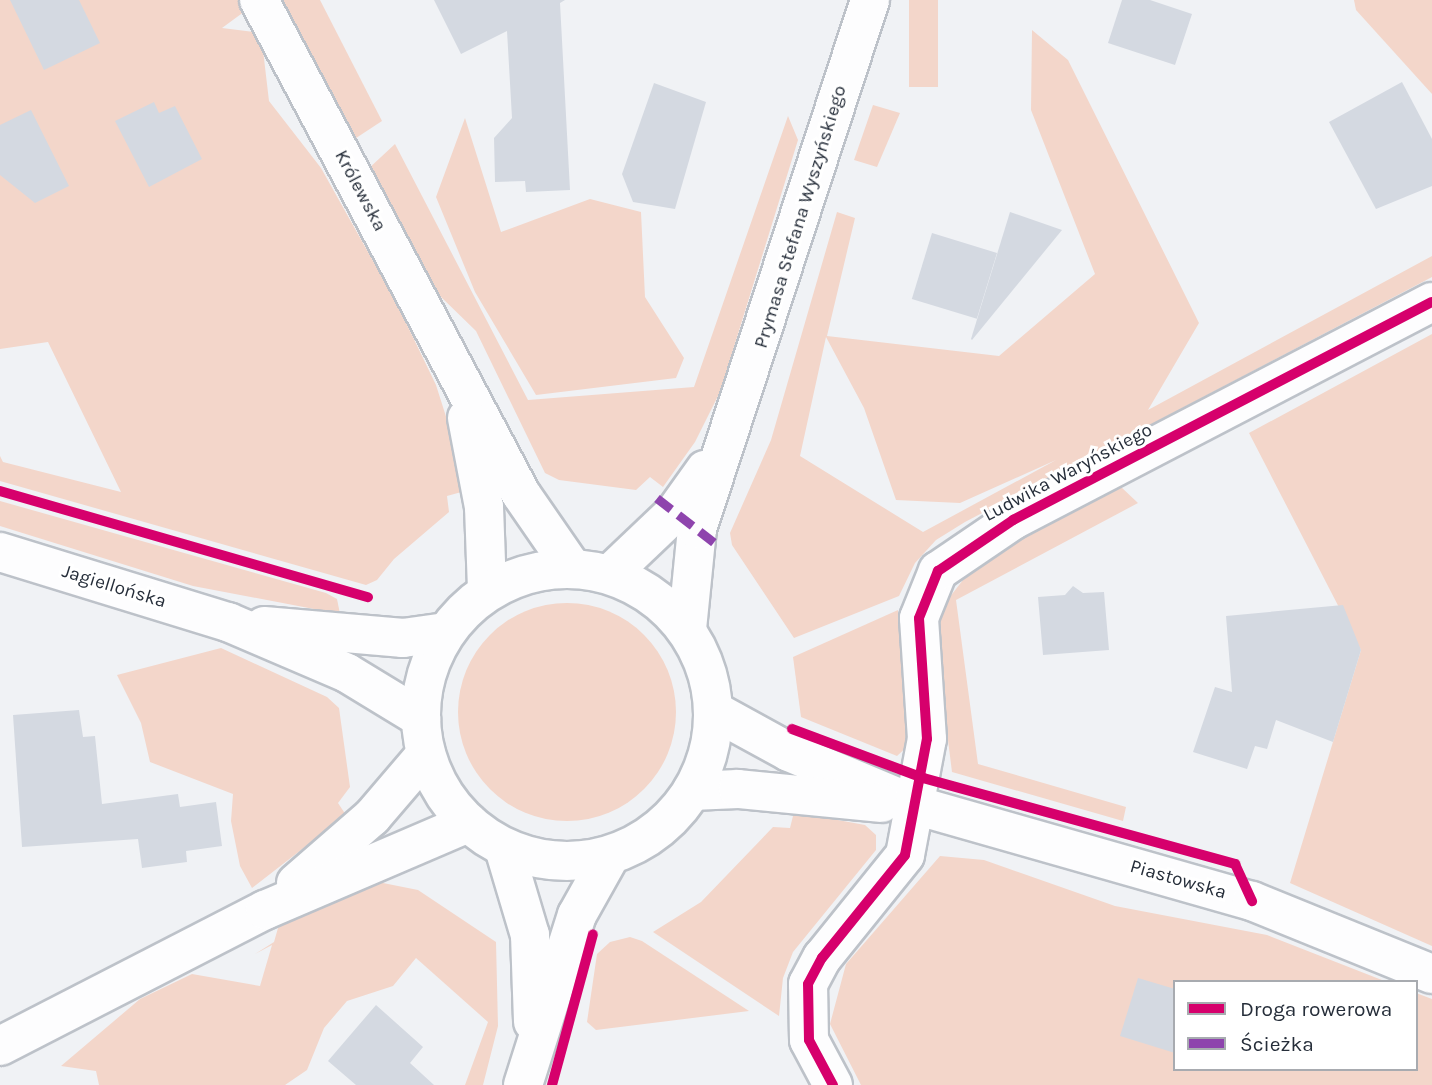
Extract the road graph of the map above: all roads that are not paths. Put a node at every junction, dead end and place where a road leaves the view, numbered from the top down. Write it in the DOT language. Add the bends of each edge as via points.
graph roads {
  1 [pos="258,0"];
  2 [pos="870,0"];
  3 [pos="1432,302"];
  4 [pos="460,382"];
  5 [pos="730,434"];
  6 [pos="0,552"];
  7 [pos="572,568"];
  8 [pos="610,574"];
  9 [pos="487,590"];
  10 [pos="228,622"];
  11 [pos="687,629"];
  12 [pos="446,632"];
  13 [pos="716,712"];
  14 [pos="423,736"];
  15 [pos="692,791"];
  16 [pos="918,806"];
  17 [pos="468,823"];
  18 [pos="504,848"];
  19 [pos="610,856"];
  20 [pos="265,910"];
  21 [pos="1432,974"];
  22 [pos="0,1046"];
  23 [pos="528,1069"];
  24 [pos="833,1085"];
  1 -- 4 [label="street, Królewska"];
  2 -- 5 [label="street, Prymasa Stefana Wyszyńskiego"];
  3 -- 16 [label="street, Ludwika Waryńskiego" via="1013,520 938,571 919,618 927,739"];
  4 -- 7 [label="street, Królewska" via="521,494"];
  4 -- 9 [label="street, Królewska" via="484,507"];
  5 -- 8 [label="street, Prymasa Stefana Wyszyńskiego" via="675,512"];
  5 -- 11 [label="street, Prymasa Stefana Wyszyńskiego" via="697,529"];
  6 -- 10 [label="street, Jagiellońska"];
  7 -- 8 [label="street"];
  7 -- 9 [label="street" via="525,573"];
  8 -- 11 [label="street" via="639,587"];
  9 -- 12 [label="street"];
  10 -- 12 [label="street, Jagiellońska" via="403,638"];
  10 -- 14 [label="street, Jagiellońska" via="347,673"];
  11 -- 13 [label="street" via="704,660"];
  12 -- 14 [label="street" via="423,687"];
  13 -- 15 [label="street" via="706,764"];
  13 -- 16 [label="street, Piastowska" via="789,752"];
  14 -- 17 [label="street" via="440,789"];
  14 -- 20 [label="street" via="372,817"];
  15 -- 16 [label="street, Piastowska" via="737,789"];
  15 -- 19 [label="street" via="652,836"];
  16 -- 21 [label="street, Piastowska" via="1252,901"];
  16 -- 24 [label="street, Ludwika Waryńskiego" via="905,855 822,958 808,984 809,1040"];
  17 -- 18 [label="street"];
  17 -- 20 [label="street"];
  18 -- 19 [label="street" via="556,862"];
  18 -- 23 [label="street" via="530,934"];
  19 -- 23 [label="street" via="577,915"];
  20 -- 22 [label="street"];
}
